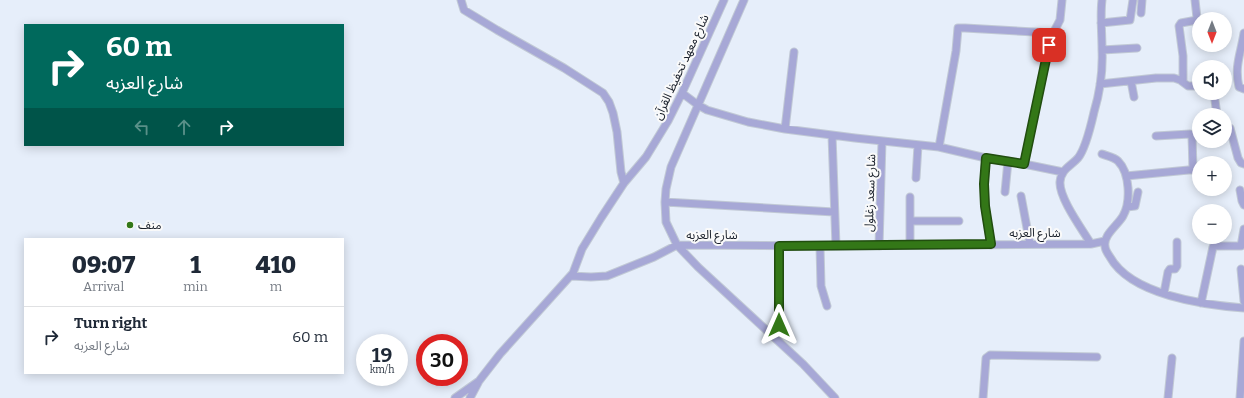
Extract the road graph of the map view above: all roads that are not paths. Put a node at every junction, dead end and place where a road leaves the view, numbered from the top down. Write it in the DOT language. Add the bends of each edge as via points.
graph roads {
  1 [pos="461,0"];
  2 [pos="724,0"];
  3 [pos="744,0"];
  4 [pos="1062,0"];
  5 [pos="1102,0"];
  6 [pos="1132,0"];
  7 [pos="1142,0"];
  8 [pos="1195,0"];
  9 [pos="1196,12"];
  10 [pos="1141,13"];
  11 [pos="1192,21"];
  12 [pos="1101,23"];
  13 [pos="1053,33"];
  14 [pos="1244,33"];
  15 [pos="1137,48"];
  16 [pos="1102,50"];
  17 [pos="794,52"];
  18 [pos="1131,81"];
  19 [pos="1183,82"];
  20 [pos="1100,84"];
  21 [pos="1192,86"];
  22 [pos="1244,89"];
  23 [pos="682,93"];
  24 [pos="1134,97"];
  25 [pos="698,105"];
  26 [pos="785,129"];
  27 [pos="832,135"];
  28 [pos="1156,136"];
  29 [pos="1232,136"];
  30 [pos="882,140"];
  31 [pos="918,145"];
  32 [pos="939,147"];
  33 [pos="1102,154"];
  34 [pos="1194,156"];
  35 [pos="986,158"];
  36 [pos="1008,161"];
  37 [pos="1024,164"];
  38 [pos="1244,164"];
  39 [pos="1192,170"];
  40 [pos="1063,172"];
  41 [pos="1126,176"];
  42 [pos="916,178"];
  43 [pos="624,183"];
  44 [pos="1240,190"];
  45 [pos="1005,192"];
  46 [pos="1138,192"];
  47 [pos="1021,196"];
  48 [pos="910,197"];
  49 [pos="665,202"];
  50 [pos="1244,205"];
  51 [pos="1127,207"];
  52 [pos="834,212"];
  53 [pos="910,221"];
  54 [pos="959,221"];
  55 [pos="1244,229"];
  56 [pos="1105,241"];
  57 [pos="1177,242"];
  58 [pos="991,244"];
  59 [pos="1030,244"];
  60 [pos="1091,244"];
  61 [pos="678,245"];
  62 [pos="910,245"];
  63 [pos="779,246"];
  64 [pos="820,246"];
  65 [pos="836,246"];
  66 [pos="879,246"];
  67 [pos="1240,269"];
  68 [pos="571,276"];
  69 [pos="1164,293"];
  70 [pos="1244,301"];
  71 [pos="1201,303"];
  72 [pos="827,306"];
  73 [pos="1244,308"];
  74 [pos="779,325"];
  75 [pos="1244,341"];
  76 [pos="1097,357"];
  77 [pos="1172,358"];
  78 [pos="478,382"];
  79 [pos="455,398"];
  80 [pos="470,398"];
  81 [pos="835,398"];
  82 [pos="983,398"];
  83 [pos="1168,398"];
  84 [pos="1240,398"];
  1 -- 43 [label="street" via="464,10 603,93 613,113"];
  2 -- 23 [label="street, شارع معهد تحفيظ القرآن"];
  3 -- 25 [label="street"];
  4 -- 13 [label="street" via="1060,20"];
  5 -- 12 [label="street"];
  6 -- 12 [label="street" via="1130,20"];
  7 -- 10 [label="street"];
  8 -- 9 [label="street"];
  11 -- 19 [label="street" via="1181,23 1179,26"];
  12 -- 16 [label="street"];
  13 -- 32 [label="street" via="958,28"];
  13 -- 37 [label="street"];
  14 -- 22 [label="street" via="1236,73 1239,87"];
  15 -- 16 [label="street"];
  16 -- 20 [label="street"];
  17 -- 26 [label="street"];
  18 -- 19 [label="street" via="1174,78"];
  18 -- 20 [label="street"];
  18 -- 24 [label="street"];
  19 -- 21 [label="street"];
  20 -- 40 [label="street" via="1082,152"];
  23 -- 25 [label="street"];
  23 -- 43 [label="street, شارع معهد تحفيظ القرآن" via="656,142"];
  25 -- 26 [label="street" via="729,117"];
  25 -- 49 [label="street" via="671,167"];
  26 -- 27 [label="street"];
  27 -- 30 [label="street"];
  27 -- 52 [label="street"];
  28 -- 34 [label="street" via="1192,135"];
  29 -- 38 [label="street" via="1238,158"];
  30 -- 31 [label="street"];
  30 -- 66 [label="street, شارع سعد زغلول"];
  31 -- 32 [label="street"];
  31 -- 42 [label="street"];
  32 -- 35 [label="street"];
  33 -- 41 [label="street" via="1117,160"];
  35 -- 36 [label="street"];
  35 -- 58 [label="street" via="985,206"];
  36 -- 37 [label="street"];
  36 -- 45 [label="street"];
  37 -- 40 [label="street"];
  39 -- 41 [label="street"];
  40 -- 60 [label="street" via="1060,181 1062,196"];
  41 -- 51 [label="street" via="1129,195"];
  43 -- 68 [label="street, شارع معهد تحفيظ القرآن" via="582,249"];
  44 -- 50 [label="street"];
  46 -- 51 [label="street" via="1135,206"];
  47 -- 59 [label="street"];
  48 -- 53 [label="street"];
  49 -- 52 [label="street"];
  49 -- 61 [label="street" via="666,222"];
  51 -- 56 [label="street"];
  52 -- 65 [label="street"];
  53 -- 54 [label="street"];
  53 -- 62 [label="street"];
  55 -- 71 [label="street" via="1241,246 1213,248"];
  56 -- 60 [label="street, شارع العزبه"];
  56 -- 69 [label="street" via="1107,252 1119,270 1139,284"];
  57 -- 69 [label="street" via="1177,266 1168,272"];
  58 -- 59 [label="street, شارع العزبه"];
  58 -- 62 [label="street, شارع العزبه"];
  59 -- 60 [label="street, شارع العزبه"];
  61 -- 63 [label="street, شارع العزبه"];
  61 -- 68 [label="street" via="607,276"];
  61 -- 81 [label="street" via="698,267 803,364"];
  62 -- 66 [label="street, شارع العزبه"];
  63 -- 64 [label="street, شارع العزبه"];
  63 -- 74 [label="street"];
  64 -- 65 [label="street, شارع العزبه"];
  64 -- 72 [label="street" via="821,286"];
  65 -- 66 [label="street, شارع العزبه"];
  67 -- 70 [label="street"];
  68 -- 78 [label="street, شارع معهد تحفيظ القرآن"];
  69 -- 71 [label="street"];
  71 -- 73 [label="street"];
  75 -- 84 [label="street"];
  76 -- 82 [label="street" via="990,355 986,358"];
  77 -- 83 [label="street"];
  78 -- 79 [label="street"];
  78 -- 80 [label="street"];
}
